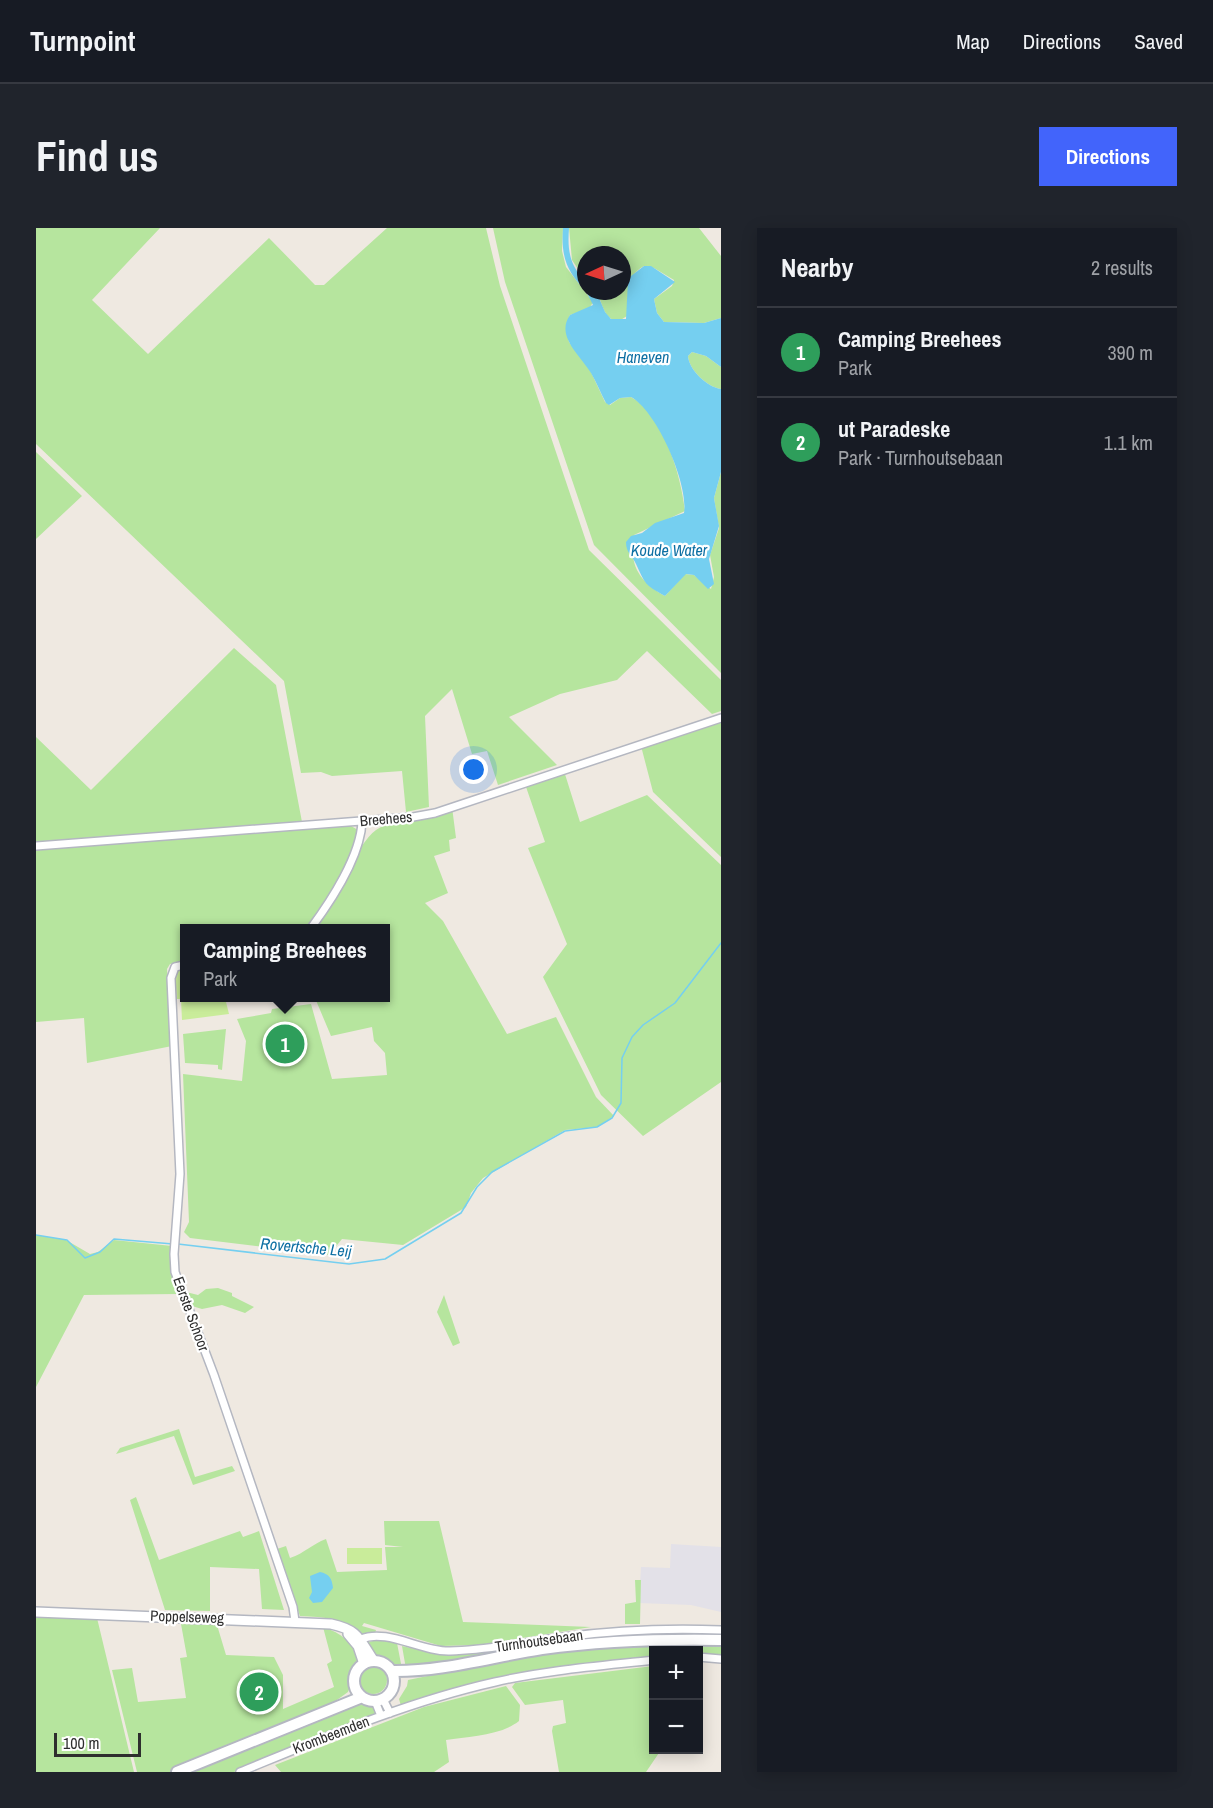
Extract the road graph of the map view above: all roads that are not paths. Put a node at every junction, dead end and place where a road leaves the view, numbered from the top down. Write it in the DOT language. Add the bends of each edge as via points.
graph roads {
  1 [pos="721,718"];
  2 [pos="362,821"];
  3 [pos="36,846"];
  4 [pos="314,924"];
  5 [pos="180,966"];
  6 [pos="36,1612"];
  7 [pos="295,1621"];
  8 [pos="337,1625"];
  9 [pos="721,1630"];
  10 [pos="361,1639"];
  11 [pos="721,1640"];
  12 [pos="703,1657"];
  13 [pos="721,1659"];
  14 [pos="649,1661"];
  15 [pos="369,1662"];
  16 [pos="391,1671"];
  17 [pos="427,1671"];
  18 [pos="394,1682"];
  19 [pos="355,1687"];
  20 [pos="362,1697"];
  21 [pos="379,1700"];
  22 [pos="390,1713"];
  23 [pos="381,1716"];
  24 [pos="307,1719"];
  25 [pos="177,1772"];
  26 [pos="240,1772"];
  1 -- 2 [label="street, Breehees" via="435,813"];
  2 -- 3 [label="street, Breehees"];
  2 -- 4 [label="street" via="356,849"];
  5 -- 7 [label="street, Eerste Schoor" via="175,967 171,978 180,1162 174,1248 177,1284 232,1427"];
  6 -- 7 [label="street, Poppelseweg"];
  7 -- 8 [label="street, Poppelseweg"];
  8 -- 10 [label="street, Poppelseweg" via="350,1629"];
  8 -- 15 [label="street" via="356,1642"];
  9 -- 10 [label="street, Turnhoutsebaan" via="609,1632 461,1651 432,1651 379,1635"];
  10 -- 15 [label="street, Poppelseweg"];
  11 -- 17 [label="main road, Turnhoutsebaan" via="596,1643"];
  12 -- 13 [label="street"];
  14 -- 22 [label="street" via="505,1680"];
  15 -- 16 [label="main road" via="384,1663"];
  15 -- 19 [label="main road" via="355,1674"];
  16 -- 17 [label="main road, Turnhoutsebaan"];
  16 -- 18 [label="main road"];
  17 -- 18 [label="main road, Turnhoutsebaan"];
  18 -- 21 [label="main road" via="390,1693"];
  19 -- 20 [label="main road"];
  19 -- 24 [label="main road"];
  20 -- 21 [label="main road"];
  20 -- 24 [label="main road"];
  21 -- 22 [label="street"];
  21 -- 23 [label="street"];
  22 -- 23 [label="street, Krombeemden"];
  23 -- 26 [label="street, Krombeemden"];
  24 -- 25 [label="main road"];
}
